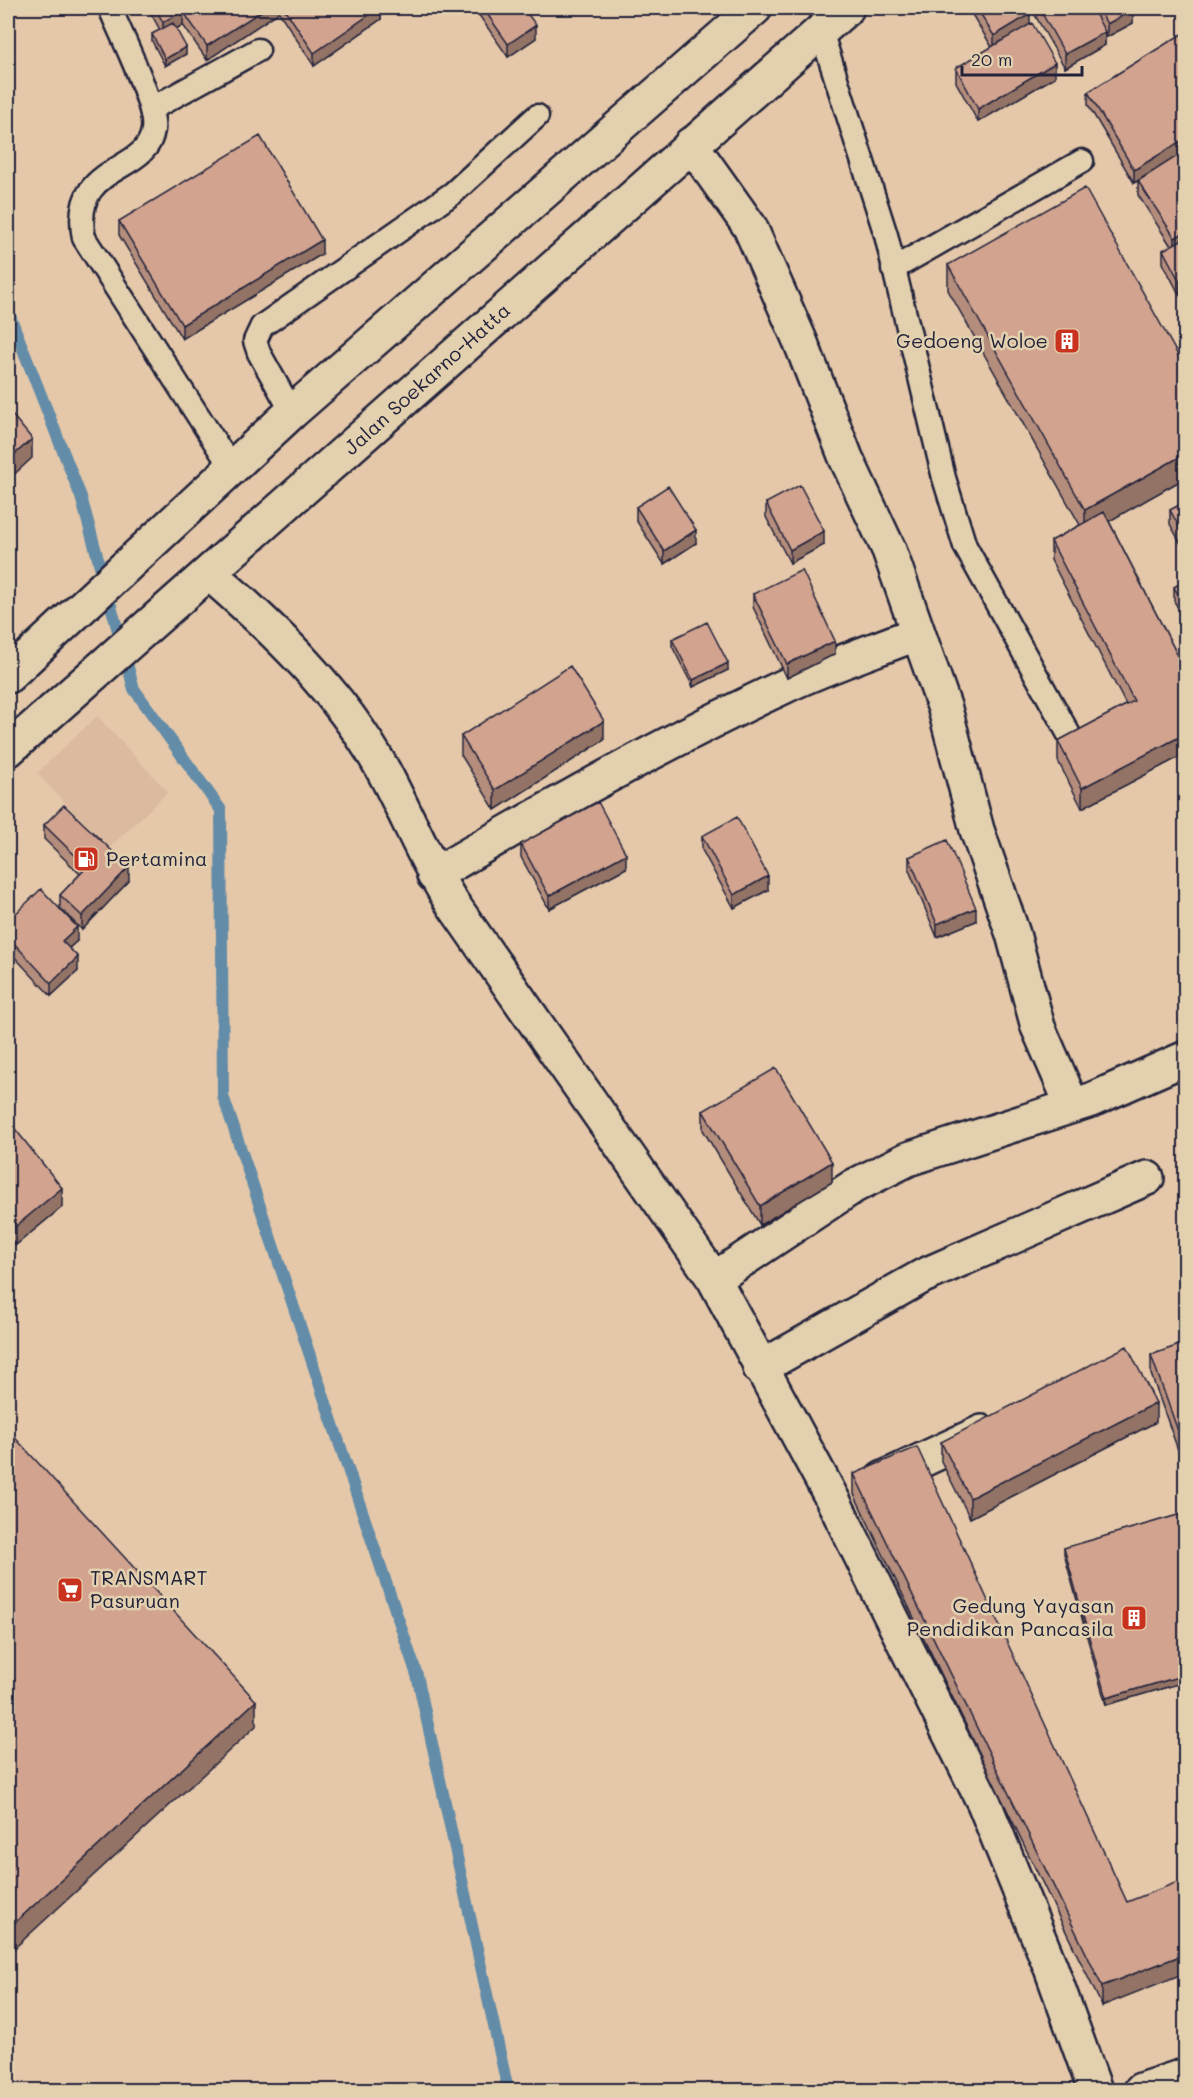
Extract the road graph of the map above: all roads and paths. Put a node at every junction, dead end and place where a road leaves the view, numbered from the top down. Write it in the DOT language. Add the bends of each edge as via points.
graph roads {
  1 [pos="110,8"];
  2 [pos="755,8"];
  3 [pos="847,8"];
  4 [pos="821,31"];
  5 [pos="258,50"];
  6 [pos="151,109"];
  7 [pos="537,116"];
  8 [pos="691,144"];
  9 [pos="1082,161"];
  10 [pos="893,269"];
  11 [pos="292,412"];
  12 [pos="231,467"];
  13 [pos="209,573"];
  14 [pos="918,633"];
  15 [pos="8,676"];
  16 [pos="1072,740"];
  17 [pos="8,750"];
  18 [pos="434,875"];
  19 [pos="1185,1058"];
  20 [pos="1072,1105"];
  21 [pos="1148,1178"];
  22 [pos="714,1279"];
  23 [pos="760,1368"];
  24 [pos="1012,1418"];
  25 [pos="834,1502"];
  26 [pos="1185,2075"];
  27 [pos="1095,2091"];
  28 [pos="1141,2091"];
  1 -- 6 [label="lane"];
  2 -- 11 [label="main road"];
  3 -- 4 [label="main road, Jalan Soekarno-Hatta"];
  4 -- 8 [label="main road, Jalan Soekarno-Hatta"];
  4 -- 10 [label="lane" via="886,235"];
  5 -- 6 [label="lane"];
  6 -- 12 [label="lane" via="153,131 146,147 97,181 86,198 82,213 84,238"];
  7 -- 11 [label="lane" via="453,193 262,326 255,341 259,353"];
  8 -- 13 [label="main road, Jalan Soekarno-Hatta"];
  8 -- 14 [label="main road" via="750,227 846,458 889,550"];
  9 -- 10 [label="lane"];
  10 -- 16 [label="lane" via="944,478 965,546"];
  11 -- 12 [label="main road"];
  12 -- 15 [label="main road"];
  13 -- 17 [label="main road, Jalan Soekarno-Hatta"];
  13 -- 18 [label="main road" via="270,625 350,720 382,769"];
  14 -- 18 [label="main road" via="785,686 675,740 586,786"];
  14 -- 20 [label="main road" via="945,709 977,830 1013,934 1038,1028"];
  18 -- 22 [label="main road"];
  19 -- 20 [label="main road"];
  20 -- 22 [label="main road" via="908,1159 854,1186"];
  21 -- 23 [label="main road" via="923,1276"];
  22 -- 23 [label="main road"];
  23 -- 25 [label="main road"];
  24 -- 25 [label="main road"];
  25 -- 27 [label="main road" via="984,1803 1051,1968"];
  26 -- 28 [label="main road"];
}
